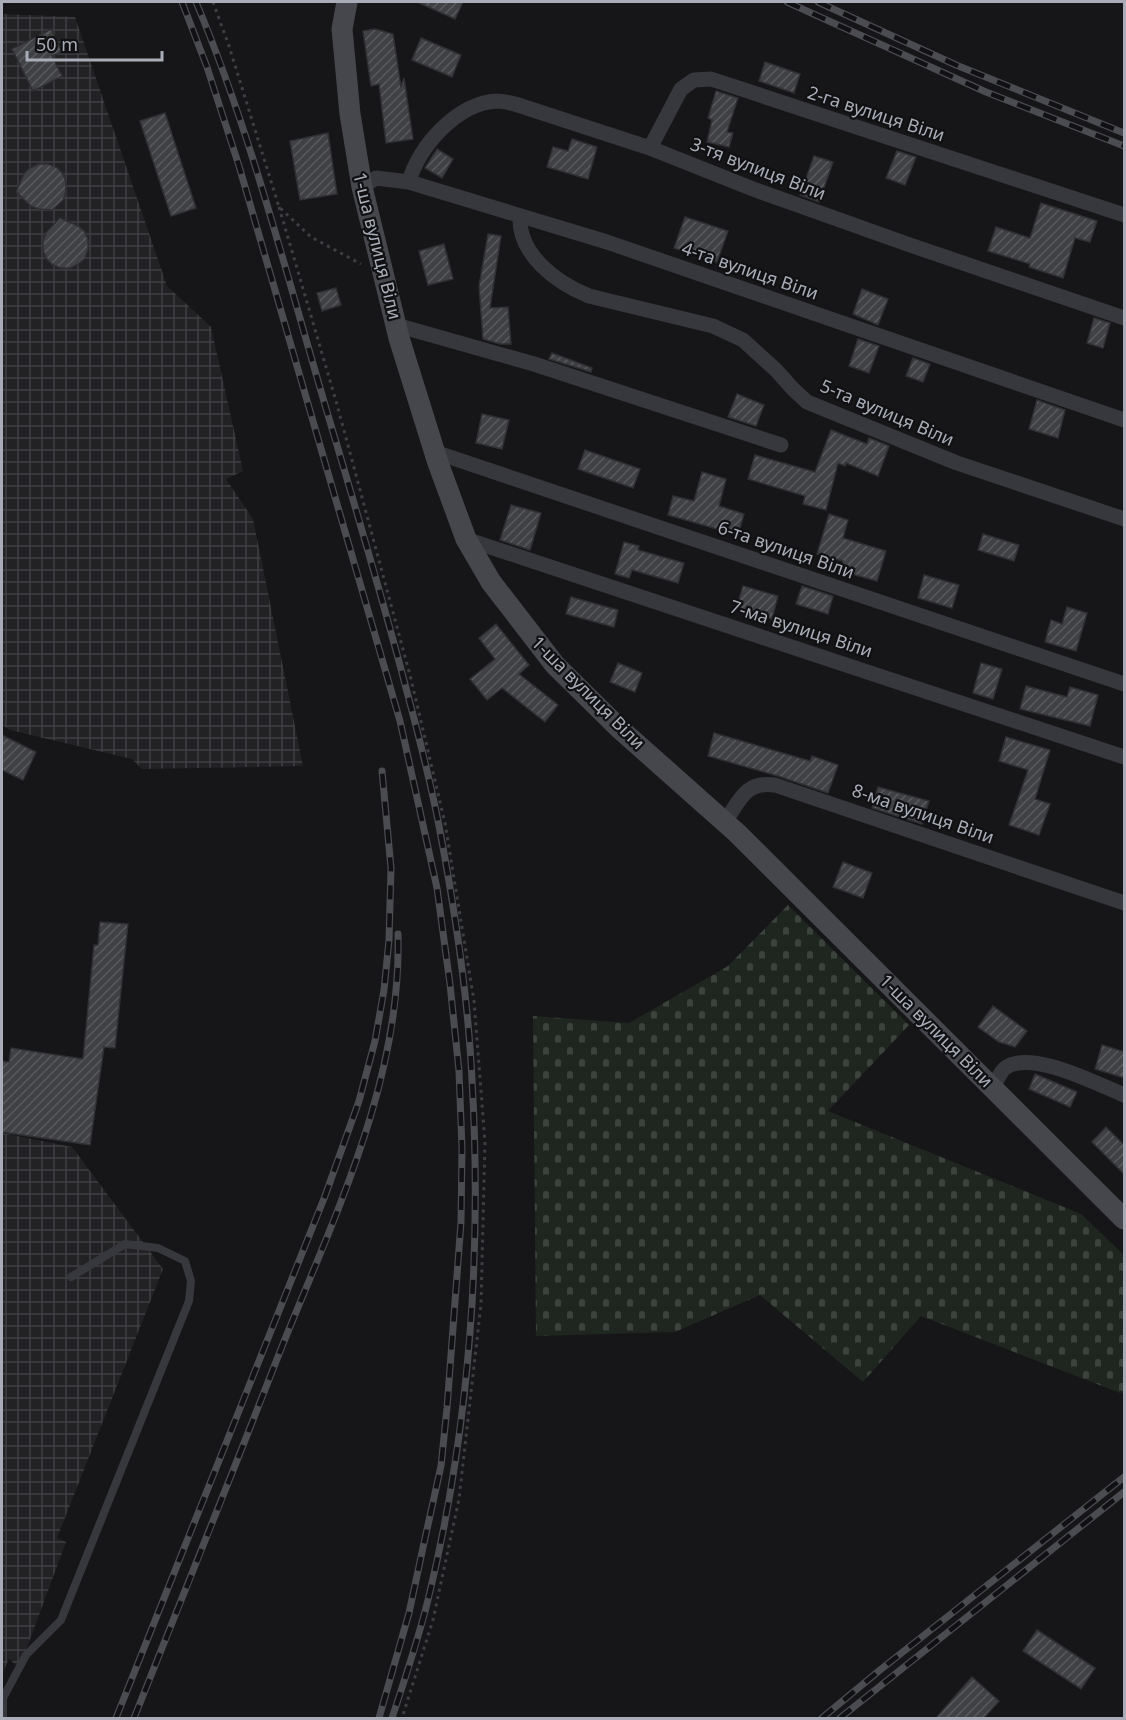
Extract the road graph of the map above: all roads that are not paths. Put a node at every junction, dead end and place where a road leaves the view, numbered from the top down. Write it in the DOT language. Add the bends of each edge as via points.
graph roads {
  1 [pos="347,2"];
  2 [pos="650,148"];
  3 [pos="410,183"];
  4 [pos="362,187"];
  5 [pos="1125,215"];
  6 [pos="520,216"];
  7 [pos="1125,318"];
  8 [pos="396,325"];
  9 [pos="1125,420"];
  10 [pos="781,445"];
  11 [pos="435,452"];
  12 [pos="1125,519"];
  13 [pos="465,539"];
  14 [pos="1125,684"];
  15 [pos="1125,757"];
  16 [pos="725,822"];
  17 [pos="1125,903"];
  18 [pos="993,1087"];
  19 [pos="1125,1095"];
  20 [pos="1125,1219"];
  21 [pos="71,1277"];
  22 [pos="3,1719"];
  1 -- 4 [label="main road, 1-ша вулиця Віли" via="342,29"];
  2 -- 3 [label="street, 3-тя вулиця Віли" via="498,101 459,115 438,133 413,167"];
  2 -- 5 [label="street, 2-га вулиця Віли" via="681,89 694,80 711,79"];
  2 -- 7 [label="street, 3-тя вулиця Віли" via="765,194"];
  3 -- 4 [label="street, 4-та вулиця Віли" via="376,177"];
  3 -- 6 [label="street, 4-та вулиця Віли"];
  4 -- 8 [label="main road, 1-ша вулиця Віли"];
  6 -- 9 [label="street, 4-та вулиця Віли" via="607,242"];
  6 -- 12 [label="street, 5-та вулиця Віли" via="522,238 533,255 571,289 729,332 743,340 807,402 957,463"];
  8 -- 10 [label="street" via="534,364"];
  8 -- 11 [label="main road, 1-ша вулиця Віли"];
  11 -- 13 [label="main road, 1-ша вулиця Віли"];
  11 -- 14 [label="street, 6-та вулиця Віли"];
  13 -- 15 [label="street, 7-ма вулиця Віли"];
  13 -- 16 [label="main road, 1-ша вулиця Віли" via="491,582 555,665"];
  16 -- 17 [label="street, 8-ма вулиця Віли" via="745,792 755,785 775,785"];
  16 -- 18 [label="main road, 1-ша вулиця Віли"];
  18 -- 19 [label="street" via="1003,1069 1026,1061 1042,1063"];
  18 -- 20 [label="main road, 1-ша вулиця Віли"];
  21 -- 22 [label="lane" via="125,1244 158,1248 185,1262 191,1281 189,1301 61,1620 26,1655 3,1698"];
}
